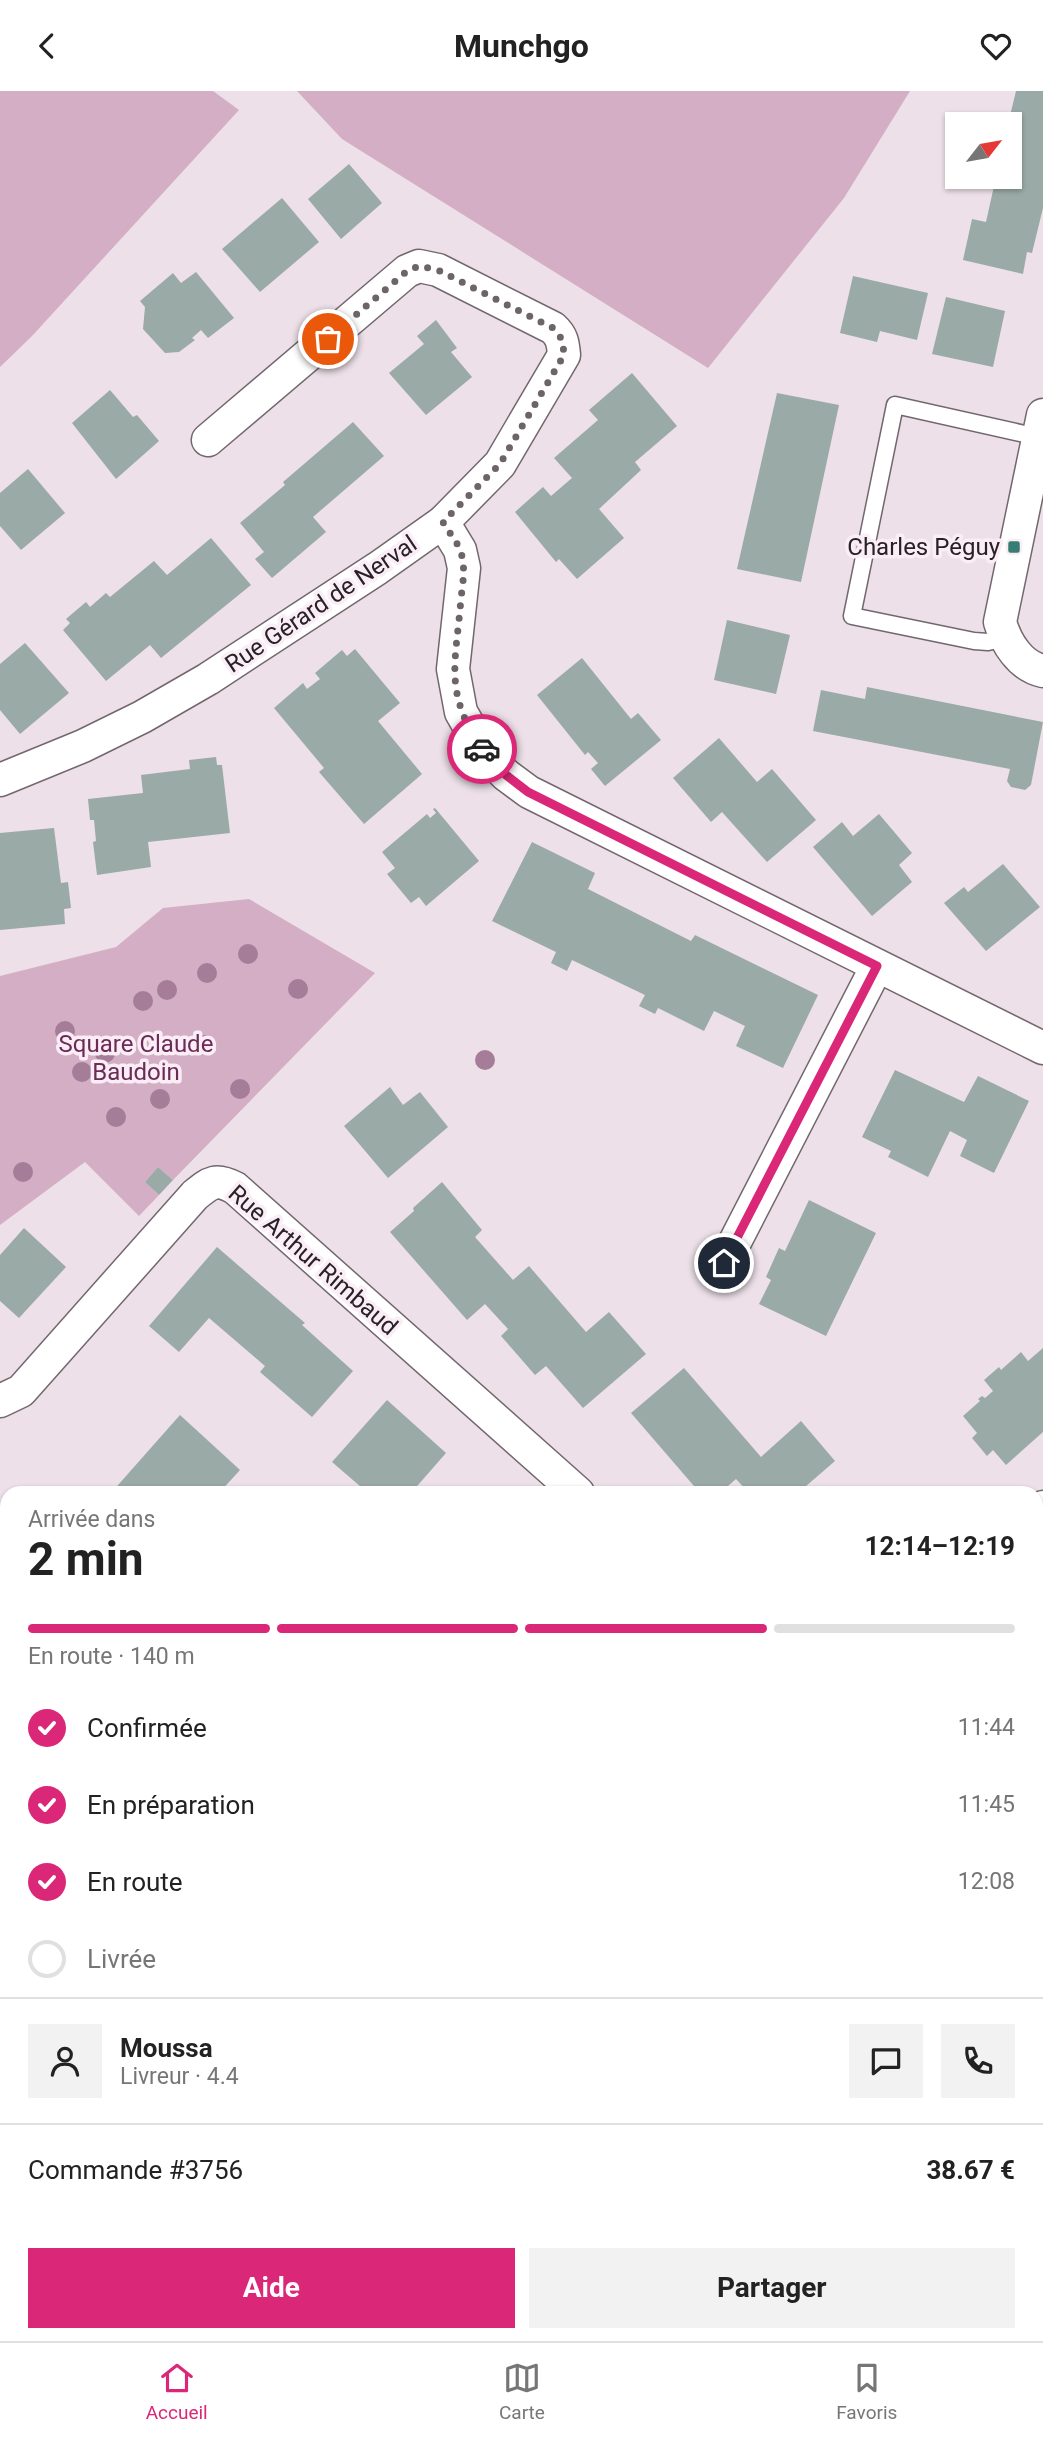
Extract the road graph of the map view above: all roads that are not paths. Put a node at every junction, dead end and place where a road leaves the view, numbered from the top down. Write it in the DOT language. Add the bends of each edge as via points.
graph roads {
  1 [pos="1041,426"];
  2 [pos="208,440"];
  3 [pos="443,522"];
  4 [pos="1005,638"];
  5 [pos="1043,671"];
  6 [pos="0,780"];
  7 [pos="877,966"];
  8 [pos="1043,1048"];
  9 [pos="722,1266"];
  10 [pos="0,1401"];
  11 [pos="570,1486"];
  1 -- 4 [label="street" via="1000,622"];
  1 -- 4 [label="lane" via="895,405 852,616 974,641"];
  2 -- 3 [label="street, Rue Gérard de Nerval" via="407,271 419,266 438,270 553,328 563,342 564,355 500,464"];
  3 -- 6 [label="street, Rue Gérard de Nerval" via="208,679 83,746"];
  3 -- 7 [label="street" via="460,550 464,568 453,669 461,712 485,754 528,792"];
  4 -- 5 [label="street" via="1018,657"];
  7 -- 8 [label="street"];
  7 -- 9 [label="street"];
  10 -- 11 [label="street, Rue Arthur Rimbaud" via="21,1391 195,1195 209,1184 223,1182"];
}
